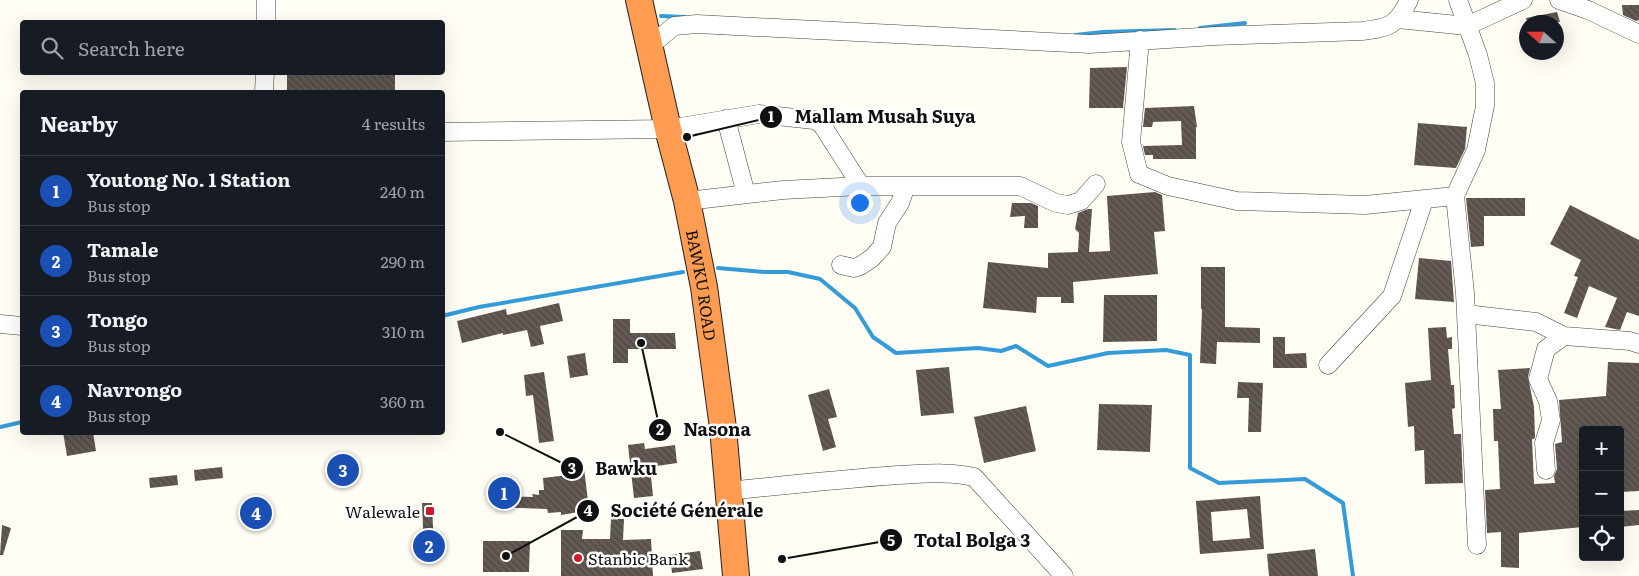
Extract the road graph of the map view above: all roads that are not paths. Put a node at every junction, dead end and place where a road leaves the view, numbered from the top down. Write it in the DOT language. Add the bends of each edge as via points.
graph roads {
  1 [pos="266,0"];
  2 [pos="639,0"];
  3 [pos="1410,0"];
  4 [pos="1458,0"];
  5 [pos="1523,0"];
  6 [pos="1559,0"];
  7 [pos="1398,18"];
  8 [pos="266,20"];
  9 [pos="1468,26"];
  10 [pos="1639,34"];
  11 [pos="1140,40"];
  12 [pos="650,46"];
  13 [pos="265,75"];
  14 [pos="264,90"];
  15 [pos="726,119"];
  16 [pos="668,129"];
  17 [pos="445,132"];
  18 [pos="1096,184"];
  19 [pos="862,186"];
  20 [pos="906,186"];
  21 [pos="746,194"];
  22 [pos="1455,196"];
  23 [pos="1424,200"];
  24 [pos="687,201"];
  25 [pos="841,264"];
  26 [pos="1466,314"];
  27 [pos="0,324"];
  28 [pos="20,326"];
  29 [pos="1564,336"];
  30 [pos="1639,344"];
  31 [pos="1328,364"];
  32 [pos="1546,470"];
  33 [pos="729,491"];
  34 [pos="1477,545"];
  35 [pos="736,576"];
  36 [pos="1064,576"];
  1 -- 8 [label="street"];
  2 -- 12 [label="highway, BAWKU ROAD"];
  3 -- 7 [label="street"];
  4 -- 9 [label="street"];
  5 -- 9 [label="street"];
  6 -- 10 [label="street"];
  7 -- 9 [label="street"];
  7 -- 11 [label="street" via="1383,29 1362,31"];
  9 -- 22 [label="street" via="1485,83 1484,106 1476,150"];
  11 -- 12 [label="street" via="1090,44 697,24 674,26"];
  11 -- 23 [label="street" via="1131,142 1139,174 1168,186 1237,201 1365,205"];
  12 -- 16 [label="highway, BAWKU ROAD"];
  13 -- 14 [label="street"];
  15 -- 16 [label="street"];
  15 -- 19 [label="street" via="759,114 814,120 820,123"];
  15 -- 21 [label="street"];
  16 -- 17 [label="street"];
  16 -- 24 [label="highway, BAWKU ROAD"];
  18 -- 20 [label="street" via="1080,201 1068,205 1056,203 1020,186"];
  19 -- 20 [label="street"];
  19 -- 21 [label="street"];
  20 -- 25 [label="street" via="900,203 887,222 882,247 860,266 854,268"];
  21 -- 24 [label="street"];
  22 -- 23 [label="street"];
  22 -- 26 [label="street"];
  23 -- 31 [label="street" via="1392,296"];
  24 -- 33 [label="highway, BAWKU ROAD" via="708,315"];
  26 -- 29 [label="street" via="1536,322"];
  26 -- 34 [label="street"];
  27 -- 28 [label="street"];
  29 -- 30 [label="street"];
  29 -- 32 [label="street" via="1546,348 1538,379 1548,401 1551,420 1544,443"];
  33 -- 35 [label="highway, BAWKU ROAD"];
  33 -- 36 [label="street" via="855,478 945,473 974,477"];
}
